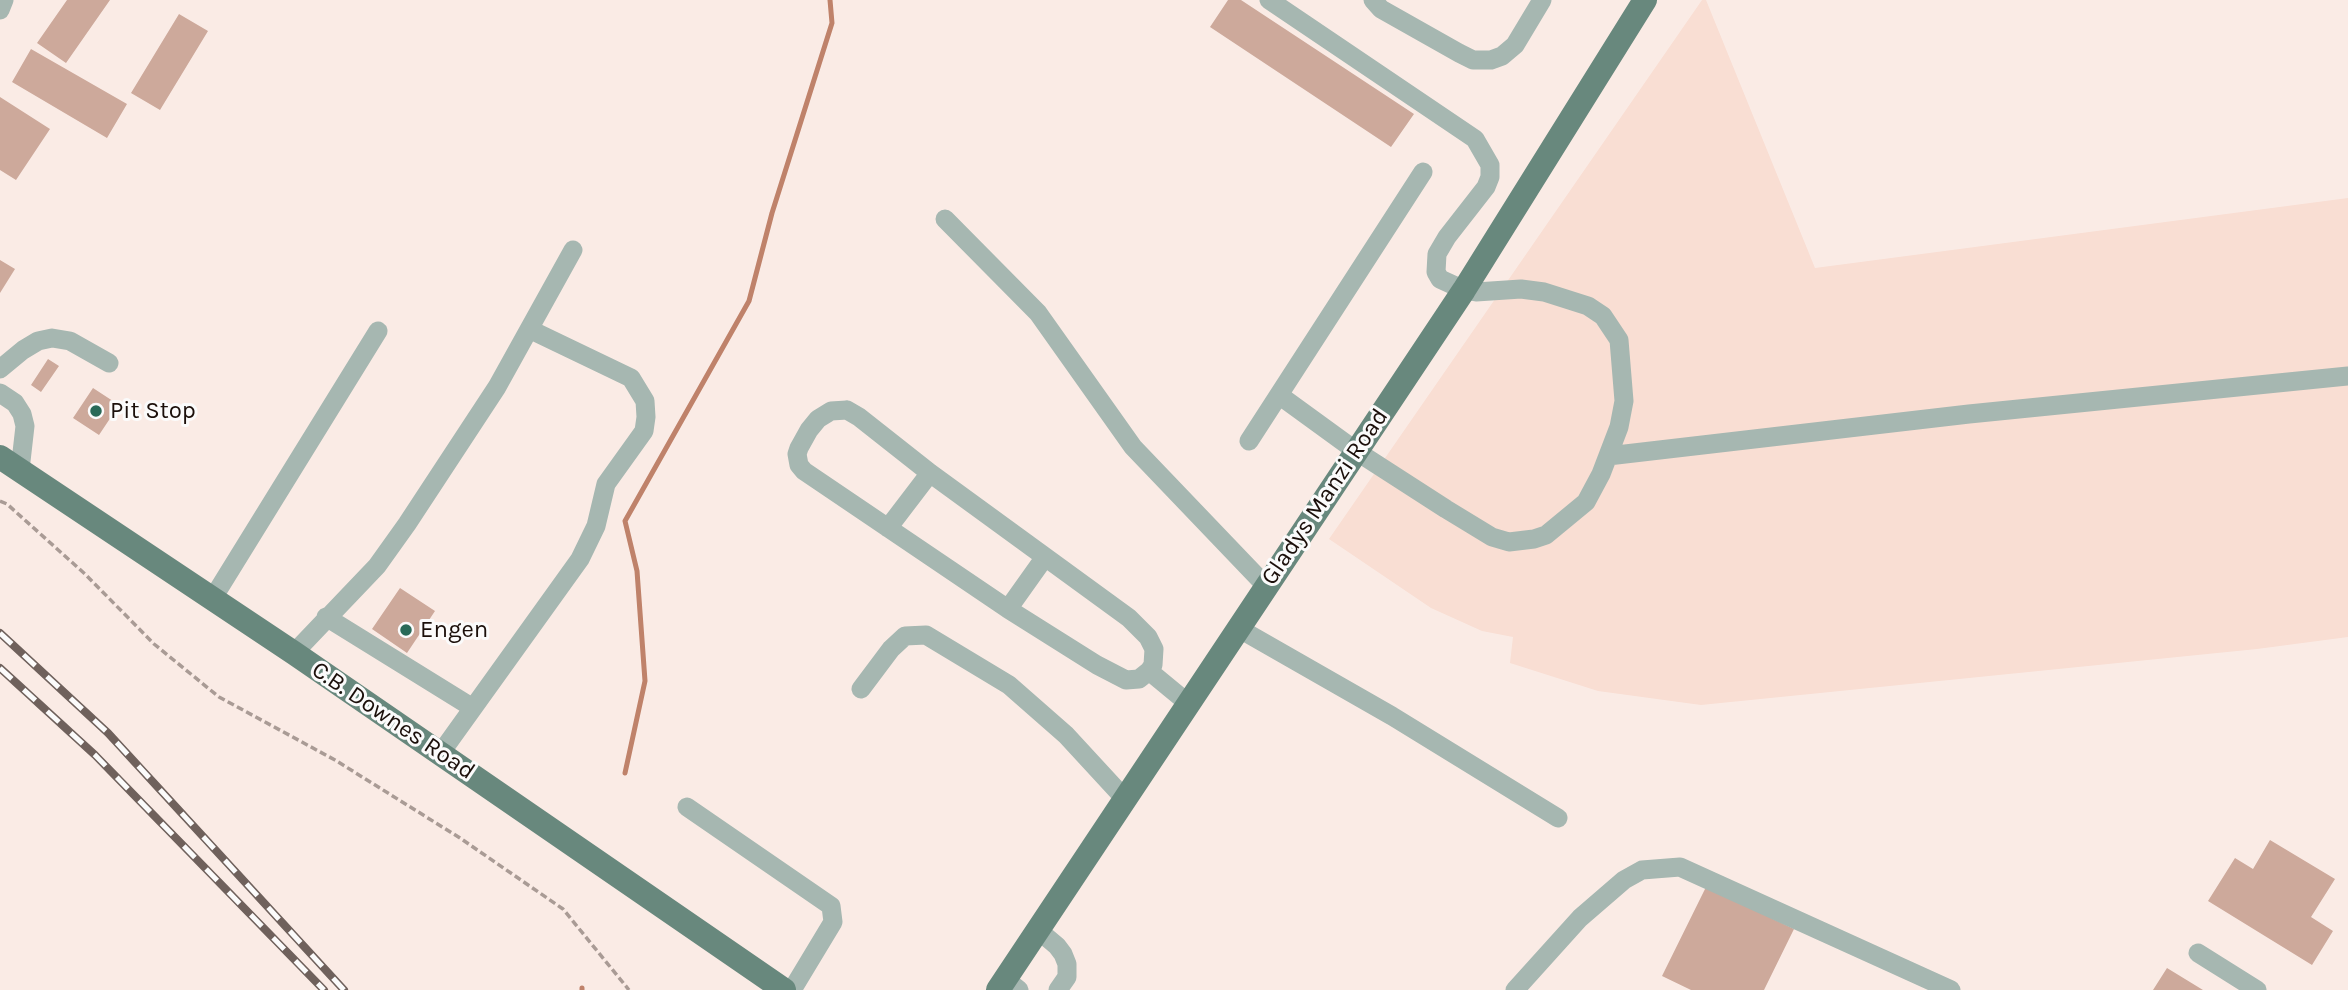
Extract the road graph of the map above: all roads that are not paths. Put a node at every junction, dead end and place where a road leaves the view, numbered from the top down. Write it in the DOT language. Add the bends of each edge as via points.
graph roads {
  1 [pos="4,0"];
  2 [pos="1269,0"];
  3 [pos="1373,0"];
  4 [pos="1542,0"];
  5 [pos="1645,0"];
  6 [pos="0,10"];
  7 [pos="1423,172"];
  8 [pos="945,219"];
  9 [pos="573,250"];
  10 [pos="1464,290"];
  11 [pos="531,330"];
  12 [pos="378,331"];
  13 [pos="109,363"];
  14 [pos="0,369"];
  15 [pos="2348,376"];
  16 [pos="0,393"];
  17 [pos="1279,394"];
  18 [pos="1250,440"];
  19 [pos="1356,451"];
  20 [pos="1608,456"];
  21 [pos="10,463"];
  22 [pos="930,473"];
  23 [pos="888,528"];
  24 [pos="1045,556"];
  25 [pos="1265,586"];
  26 [pos="213,598"];
  27 [pos="1008,609"];
  28 [pos="326,617"];
  29 [pos="1238,628"];
  30 [pos="294,653"];
  31 [pos="1149,671"];
  32 [pos="861,689"];
  33 [pos="1189,704"];
  34 [pos="473,708"];
  35 [pos="440,754"];
  36 [pos="1125,799"];
  37 [pos="687,807"];
  38 [pos="1558,818"];
  39 [pos="1038,930"];
  40 [pos="2198,953"];
  41 [pos="1007,986"];
  42 [pos="783,990"];
  43 [pos="792,990"];
  44 [pos="1058,990"];
  45 [pos="1515,990"];
  46 [pos="1951,990"];
  47 [pos="2257,990"];
  1 -- 6 [label="lane"];
  2 -- 10 [label="lane" via="1475,139 1485,153 1490,165 1486,187 1447,237 1435,263 1440,279"];
  3 -- 4 [label="lane" via="1459,53 1473,60 1491,60 1515,45"];
  5 -- 10 [label="main road, Gladys Manzi Road"];
  7 -- 17 [label="lane"];
  8 -- 25 [label="lane" via="1038,313 1133,447"];
  9 -- 11 [label="lane"];
  10 -- 19 [label="main road, Gladys Manzi Road"];
  10 -- 20 [label="lane" via="1544,292 1604,316 1619,340 1624,401"];
  11 -- 28 [label="lane" via="385,556"];
  11 -- 34 [label="lane" via="631,378 645,401 644,431 606,484 596,526 580,559"];
  12 -- 26 [label="lane"];
  13 -- 14 [label="lane" via="70,341 52,338 38,341"];
  15 -- 20 [label="lane"];
  16 -- 21 [label="lane" via="15,403 25,426"];
  17 -- 18 [label="lane"];
  17 -- 19 [label="lane"];
  19 -- 20 [label="lane" via="1492,537 1509,542 1534,540 1562,524 1586,502"];
  19 -- 25 [label="main road, Gladys Manzi Road"];
  21 -- 26 [label="main road, C.B. Downes Road"];
  22 -- 23 [label="lane"];
  22 -- 23 [label="lane" via="847,410 831,411 810,429 797,454 799,465"];
  22 -- 24 [label="lane"];
  23 -- 27 [label="lane"];
  24 -- 27 [label="lane"];
  24 -- 31 [label="lane" via="1148,637 1154,649"];
  25 -- 29 [label="main road, Gladys Manzi Road"];
  26 -- 30 [label="main road, C.B. Downes Road"];
  27 -- 31 [label="lane" via="1118,677 1135,681"];
  28 -- 30 [label="lane"];
  28 -- 34 [label="lane"];
  29 -- 33 [label="main road, Gladys Manzi Road"];
  29 -- 38 [label="lane"];
  30 -- 35 [label="main road, C.B. Downes Road"];
  31 -- 33 [label="lane"];
  32 -- 36 [label="lane" via="905,636 926,635 1009,685 1066,736"];
  33 -- 36 [label="main road, Gladys Manzi Road"];
  34 -- 35 [label="lane"];
  35 -- 42 [label="main road, C.B. Downes Road"];
  36 -- 39 [label="main road, Gladys Manzi Road"];
  37 -- 43 [label="lane" via="831,906 833,922"];
  39 -- 41 [label="main road, Gladys Manzi Road"];
  39 -- 44 [label="lane" via="1063,954 1068,970"];
  40 -- 47 [label="lane"];
  45 -- 46 [label="lane" via="1580,918 1624,880 1642,870 1680,867"];
}
